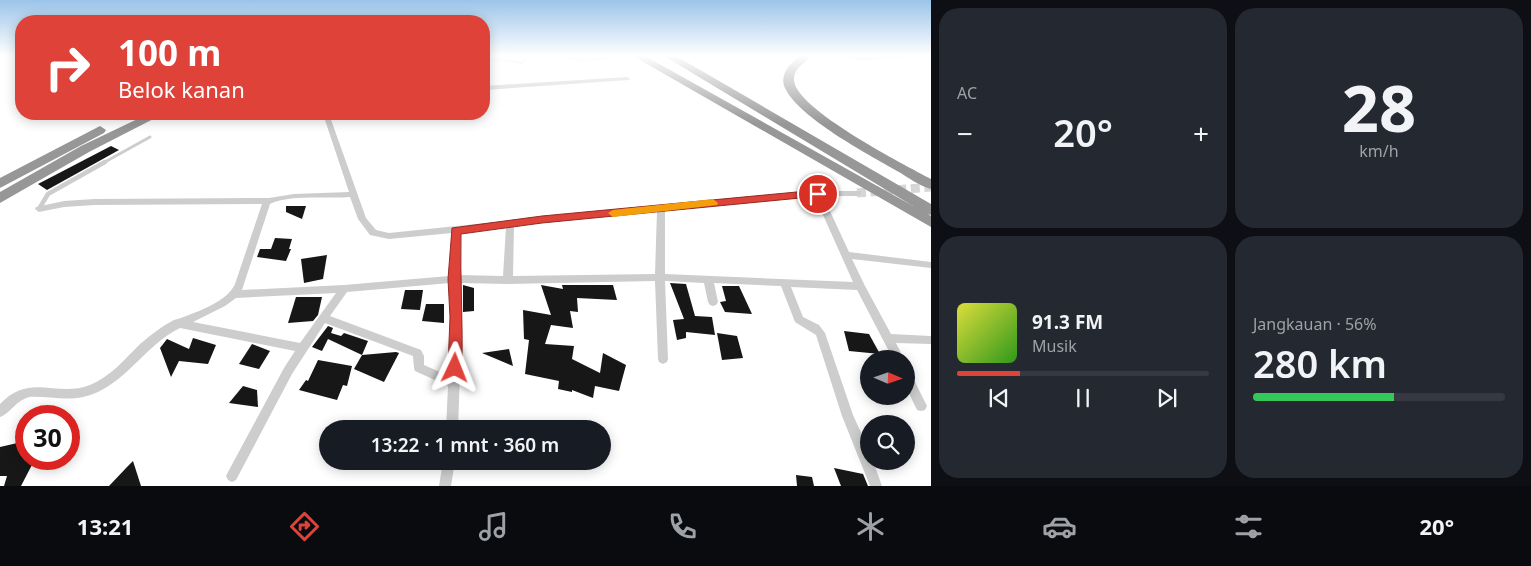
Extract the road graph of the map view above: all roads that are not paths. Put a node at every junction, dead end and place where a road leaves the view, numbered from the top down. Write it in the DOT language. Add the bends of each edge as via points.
graph roads {
  1 [pos="618,79"];
  2 [pos="678,79"];
  3 [pos="708,79"];
  4 [pos="724,79"];
  5 [pos="789,79"];
  6 [pos="490,88"];
  7 [pos="125,120"];
  8 [pos="145,120"];
  9 [pos="328,120"];
  10 [pos="150,137"];
  11 [pos="0,184"];
  12 [pos="931,184"];
  13 [pos="857,193"];
  14 [pos="353,194"];
  15 [pos="818,194"];
  16 [pos="0,198"];
  17 [pos="931,198"];
  18 [pos="269,201"];
  19 [pos="661,208"];
  20 [pos="39,209"];
  21 [pos="931,210"];
  22 [pos="931,222"];
  23 [pos="510,224"];
  24 [pos="456,231"];
  25 [pos="846,255"];
  26 [pos="931,265"];
  27 [pos="660,277"];
  28 [pos="454,279"];
  29 [pos="708,279"];
  30 [pos="508,280"];
  31 [pos="785,283"];
  32 [pos="860,286"];
  33 [pos="344,289"];
  34 [pos="235,294"];
  35 [pos="713,302"];
  36 [pos="323,318"];
  37 [pos="177,323"];
  38 [pos="889,338"];
  39 [pos="931,340"];
  40 [pos="302,348"];
  41 [pos="895,350"];
  42 [pos="663,358"];
  43 [pos="455,384"];
  44 [pos="915,394"];
  45 [pos="10,400"];
  46 [pos="921,406"];
  47 [pos="1,411"];
  48 [pos="453,420"];
  49 [pos="448,470"];
  50 [pos="232,476"];
  51 [pos="445,486"];
  52 [pos="876,486"];
  1 -- 6 [label="street"];
  2 -- 22 [label="highway"];
  3 -- 21 [label="highway"];
  4 -- 17 [label="highway"];
  5 -- 12 [label="highway" via="790,87 801,102 852,138"];
  7 -- 11 [label="highway" via="78,140"];
  8 -- 16 [label="highway" via="85,149"];
  9 -- 14 [label="street"];
  10 -- 20 [label="lane" via="48,194"];
  13 -- 15 [label="street"];
  14 -- 18 [label="street"];
  14 -- 24 [label="street" via="366,226 378,236"];
  15 -- 19 [label="street"];
  15 -- 25 [label="street"];
  18 -- 20 [label="street" via="87,203"];
  18 -- 34 [label="street"];
  19 -- 23 [label="street"];
  19 -- 27 [label="street"];
  23 -- 24 [label="street"];
  23 -- 30 [label="street"];
  24 -- 28 [label="street"];
  25 -- 26 [label="street"];
  25 -- 32 [label="street"];
  27 -- 29 [label="street"];
  27 -- 30 [label="street"];
  27 -- 42 [label="street"];
  28 -- 30 [label="street"];
  28 -- 33 [label="street"];
  28 -- 43 [label="street"];
  29 -- 31 [label="street"];
  29 -- 35 [label="street"];
  31 -- 32 [label="street"];
  31 -- 52 [label="street" via="799,319 820,333"];
  32 -- 38 [label="street"];
  33 -- 34 [label="street"];
  33 -- 36 [label="street"];
  34 -- 37 [label="street" via="217,306"];
  36 -- 40 [label="street"];
  36 -- 43 [label="street" via="417,353 419,368"];
  37 -- 40 [label="street"];
  37 -- 45 [label="street" via="91,390 61,394 29,391"];
  38 -- 39 [label="street"];
  38 -- 41 [label="street"];
  40 -- 50 [label="street"];
  43 -- 48 [label="street"];
  44 -- 46 [label="street"];
  45 -- 47 [label="street"];
  49 -- 51 [label="street"];
}
